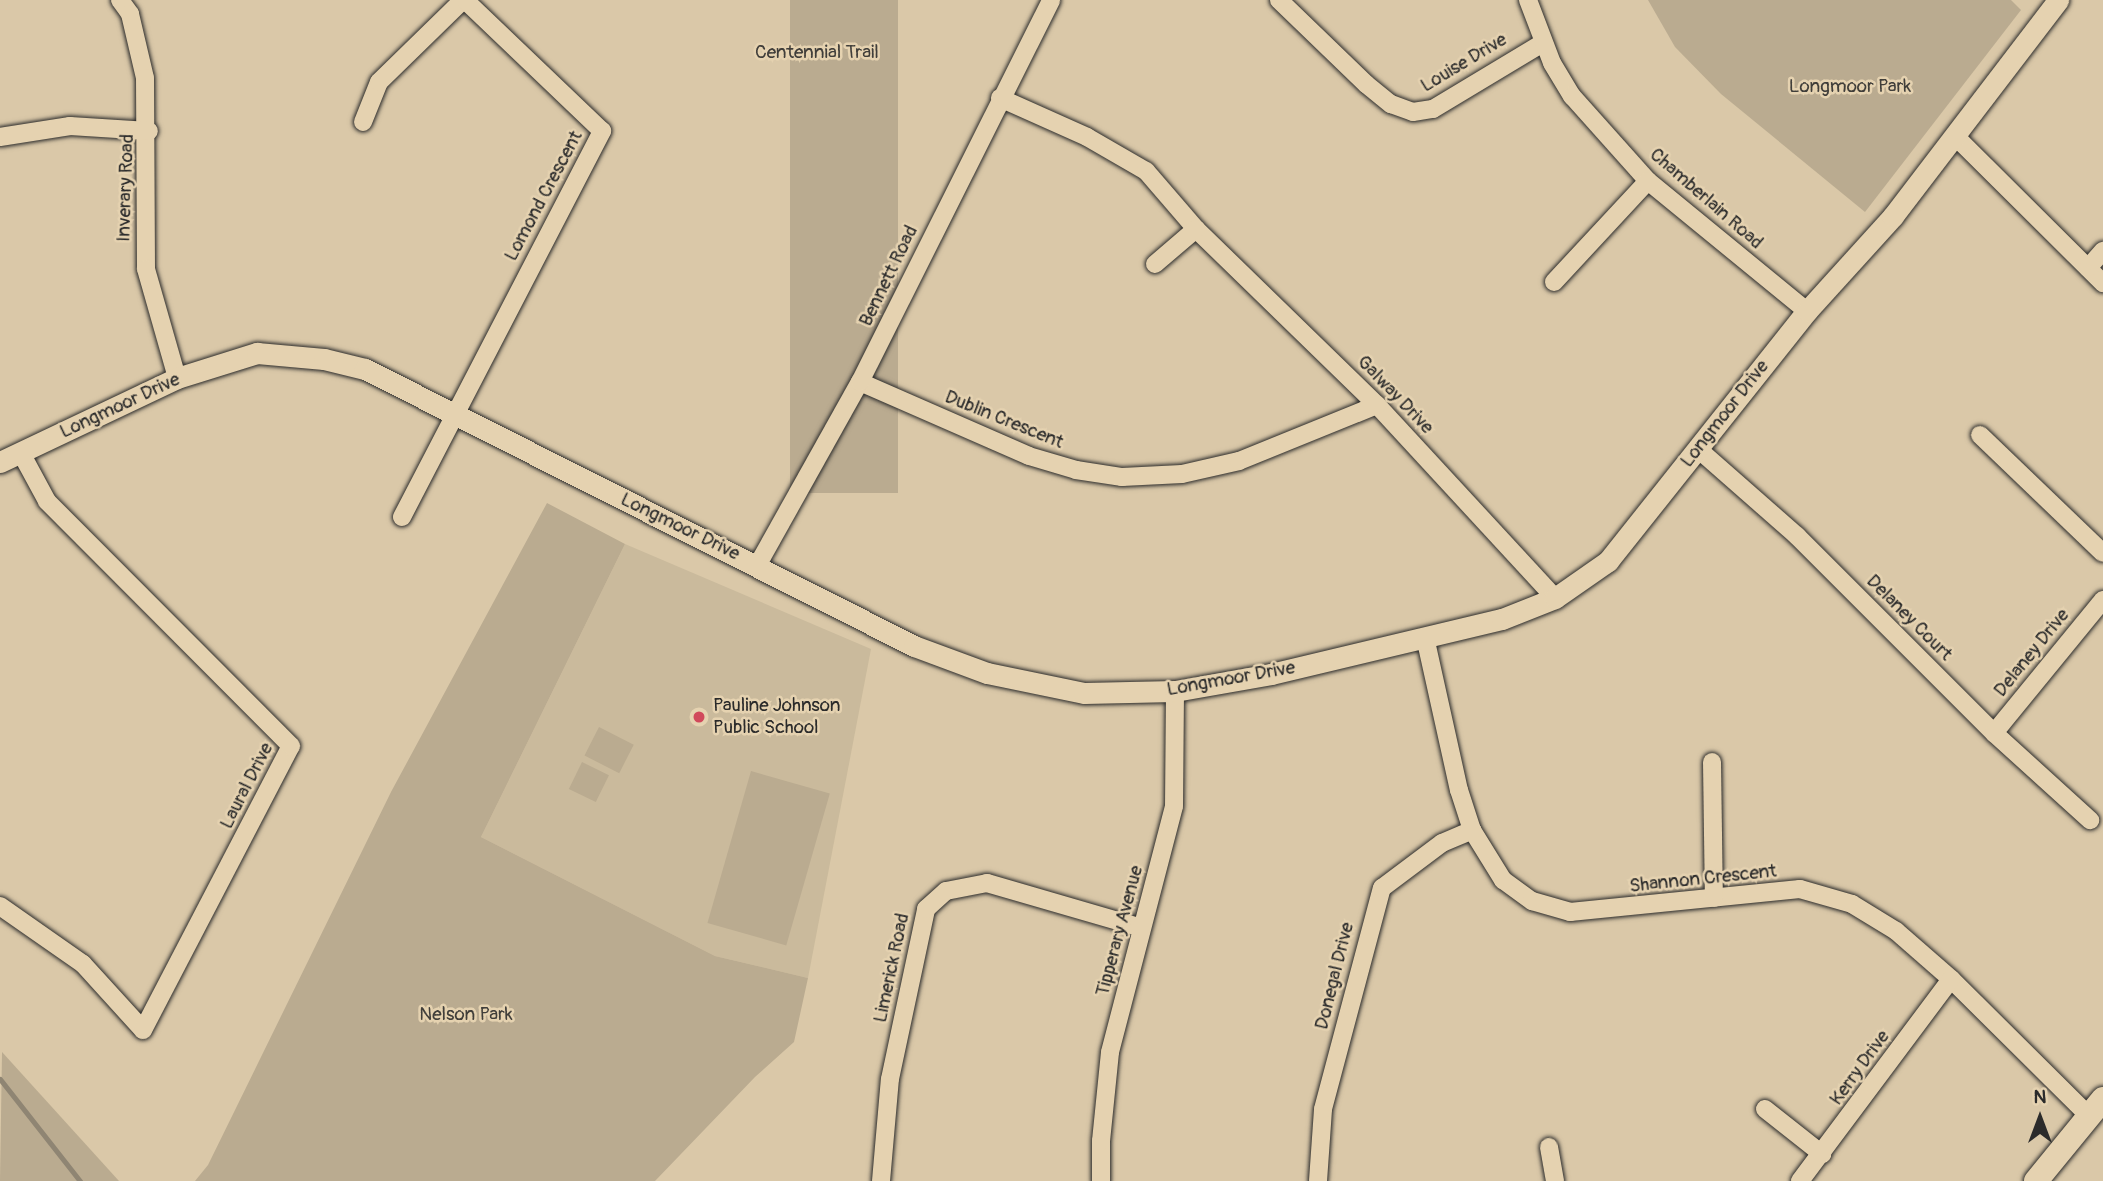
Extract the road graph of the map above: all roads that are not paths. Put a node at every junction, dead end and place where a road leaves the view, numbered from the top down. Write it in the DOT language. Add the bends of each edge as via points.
graph roads {
  1 [pos="120,0"];
  2 [pos="464,0"];
  3 [pos="1051,0"];
  4 [pos="1279,0"];
  5 [pos="1528,0"];
  6 [pos="2059,0"];
  7 [pos="1543,43"];
  8 [pos="1000,98"];
  9 [pos="363,122"];
  10 [pos="149,131"];
  11 [pos="1955,136"];
  12 [pos="0,137"];
  13 [pos="1648,181"];
  14 [pos="1196,229"];
  15 [pos="2103,251"];
  16 [pos="1155,264"];
  17 [pos="2088,268"];
  18 [pos="1555,282"];
  19 [pos="2103,283"];
  20 [pos="1807,311"];
  21 [pos="177,378"];
  22 [pos="860,382"];
  23 [pos="1377,405"];
  24 [pos="454,411"];
  25 [pos="1980,435"];
  26 [pos="1698,449"];
  27 [pos="21,453"];
  28 [pos="0,462"];
  29 [pos="402,517"];
  30 [pos="2103,553"];
  31 [pos="757,566"];
  32 [pos="1555,598"];
  33 [pos="2103,600"];
  34 [pos="1426,637"];
  35 [pos="1175,691"];
  36 [pos="1994,733"];
  37 [pos="1712,762"];
  38 [pos="2090,820"];
  39 [pos="1472,830"];
  40 [pos="1714,898"];
  41 [pos="0,906"];
  42 [pos="1142,928"];
  43 [pos="1951,979"];
  44 [pos="2096,1108"];
  45 [pos="1765,1109"];
  46 [pos="1549,1147"];
  47 [pos="1822,1154"];
  48 [pos="881,1181"];
  49 [pos="1101,1181"];
  50 [pos="1318,1181"];
  51 [pos="1556,1181"];
  52 [pos="1800,1181"];
  53 [pos="2036,1181"];
  1 -- 10 [label="street, Inverary Road" via="130,14 145,78"];
  2 -- 9 [label="street" via="379,82"];
  2 -- 24 [label="street, Lomond Crescent" via="602,131"];
  3 -- 8 [label="street, Bennett Road"];
  4 -- 7 [label="street, Louise Drive" via="1391,104 1413,112 1433,109"];
  5 -- 7 [label="street, Chamberlain Road"];
  6 -- 11 [label="street, Longmoor Drive"];
  7 -- 13 [label="street, Chamberlain Road" via="1572,96"];
  8 -- 14 [label="street, Galway Drive" via="1087,137 1146,170"];
  8 -- 22 [label="street, Bennett Road"];
  10 -- 12 [label="street" via="70,126"];
  10 -- 21 [label="street, Inverary Road" via="143,212 146,269"];
  11 -- 17 [label="street"];
  11 -- 20 [label="street, Longmoor Drive" via="1893,216"];
  13 -- 18 [label="street"];
  13 -- 20 [label="street, Chamberlain Road"];
  14 -- 16 [label="street"];
  14 -- 23 [label="street, Galway Drive"];
  15 -- 17 [label="street"];
  17 -- 19 [label="street"];
  20 -- 26 [label="street, Longmoor Drive"];
  21 -- 24 [label="street, Longmoor Drive" via="257,353 324,359 365,369"];
  21 -- 27 [label="street, Longmoor Drive"];
  22 -- 23 [label="street, Dublin Crescent" via="1029,456 1122,477 1182,474 1239,461"];
  22 -- 31 [label="street, Bennett Road"];
  23 -- 32 [label="street, Galway Drive"];
  24 -- 29 [label="street"];
  24 -- 31 [label="street, Longmoor Drive"];
  25 -- 30 [label="street"];
  26 -- 32 [label="street, Longmoor Drive" via="1608,561"];
  26 -- 36 [label="street, Delaney Court" via="1797,536"];
  27 -- 28 [label="street, Longmoor Drive"];
  27 -- 41 [label="street, Laural Drive" via="47,501 291,746 143,1030 83,964"];
  31 -- 35 [label="street, Longmoor Drive" via="914,646 987,673 1084,693"];
  32 -- 34 [label="street, Longmoor Drive" via="1502,619"];
  33 -- 36 [label="street, Delaney Drive"];
  34 -- 35 [label="street, Longmoor Drive"];
  34 -- 39 [label="street, Shannon Crescent" via="1458,790"];
  35 -- 42 [label="street, Tipperary Avenue" via="1174,806"];
  36 -- 38 [label="street, Delaney Court"];
  37 -- 40 [label="street"];
  39 -- 40 [label="street, Shannon Crescent" via="1503,880 1532,901 1570,912"];
  39 -- 50 [label="street, Donegal Drive" via="1442,844 1382,888 1323,1109"];
  40 -- 43 [label="street, Shannon Crescent" via="1800,889 1852,904 1896,931"];
  42 -- 48 [label="street, Limerick Road" via="986,883 946,891 926,909 890,1079"];
  42 -- 49 [label="street, Tipperary Avenue" via="1110,1052"];
  43 -- 44 [label="street, Shannon Crescent"];
  43 -- 47 [label="street, Kerry Drive"];
  44 -- 53 [label="main road"];
  45 -- 47 [label="street"];
  46 -- 51 [label="street"];
  47 -- 52 [label="street, Kerry Drive"];
}
